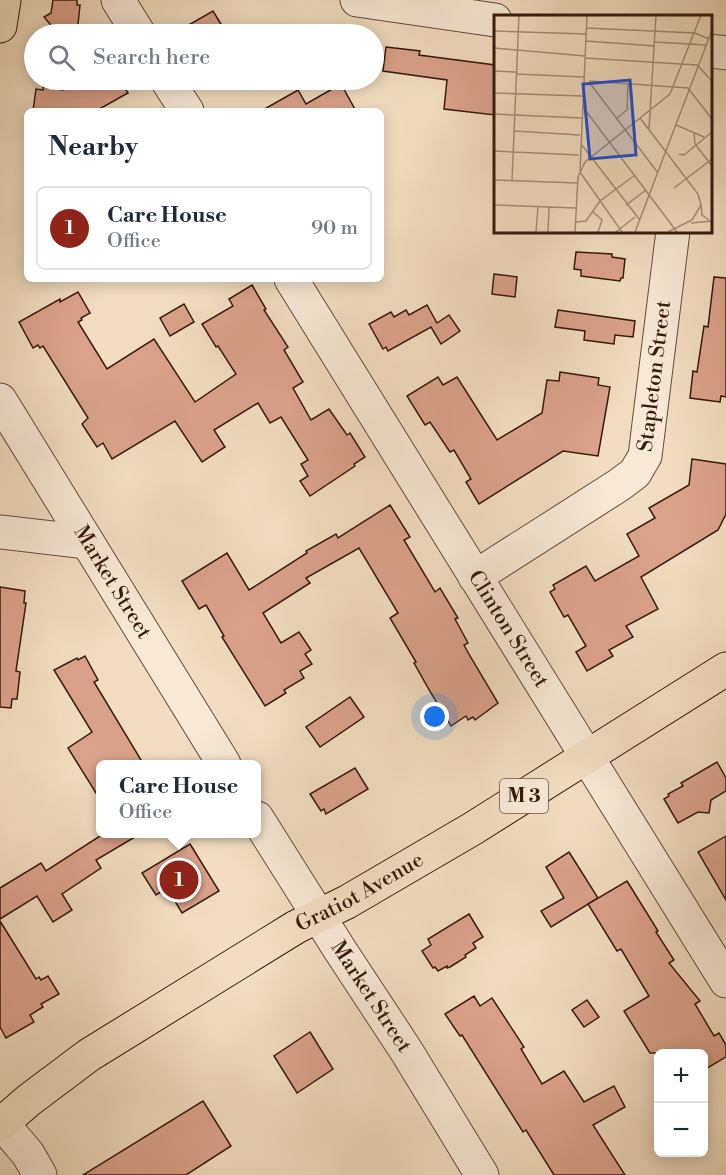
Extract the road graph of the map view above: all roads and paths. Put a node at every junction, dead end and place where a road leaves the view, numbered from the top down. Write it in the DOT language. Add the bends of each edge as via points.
graph roads {
  1 [pos="4,0"];
  2 [pos="118,0"];
  3 [pos="357,0"];
  4 [pos="494,20"];
  5 [pos="133,24"];
  6 [pos="0,26"];
  7 [pos="711,51"];
  8 [pos="726,53"];
  9 [pos="173,90"];
  10 [pos="185,108"];
  11 [pos="673,232"];
  12 [pos="293,282"];
  13 [pos="0,400"];
  14 [pos="0,532"];
  15 [pos="87,542"];
  16 [pos="475,577"];
  17 [pos="726,669"];
  18 [pos="587,757"];
  19 [pos="221,760"];
  20 [pos="261,824"];
  21 [pos="318,916"];
  22 [pos="726,981"];
  23 [pos="1,1123"];
  24 [pos="40,1175"];
  25 [pos="482,1175"];
  1 -- 6 [label="main road"];
  2 -- 5 [label="street"];
  3 -- 4 [label="street"];
  7 -- 8 [label="street"];
  9 -- 10 [label="street"];
  11 -- 16 [label="street, Stapleton Street" via="642,464 619,485"];
  12 -- 16 [label="street, Clinton Street"];
  13 -- 15 [label="street, Market Street"];
  14 -- 15 [label="street"];
  15 -- 19 [label="street, Market Street"];
  16 -- 18 [label="street, Clinton Street"];
  17 -- 18 [label="main road, Gratiot Avenue / M 3"];
  18 -- 21 [label="main road, Gratiot Avenue / M 3" via="472,829"];
  18 -- 22 [label="street, Clinton Street"];
  20 -- 21 [label="street, Market Street"];
  21 -- 23 [label="main road, Gratiot Avenue / M 3" via="89,1055"];
  21 -- 25 [label="street, Market Street"];
  23 -- 24 [label="street"];
}
